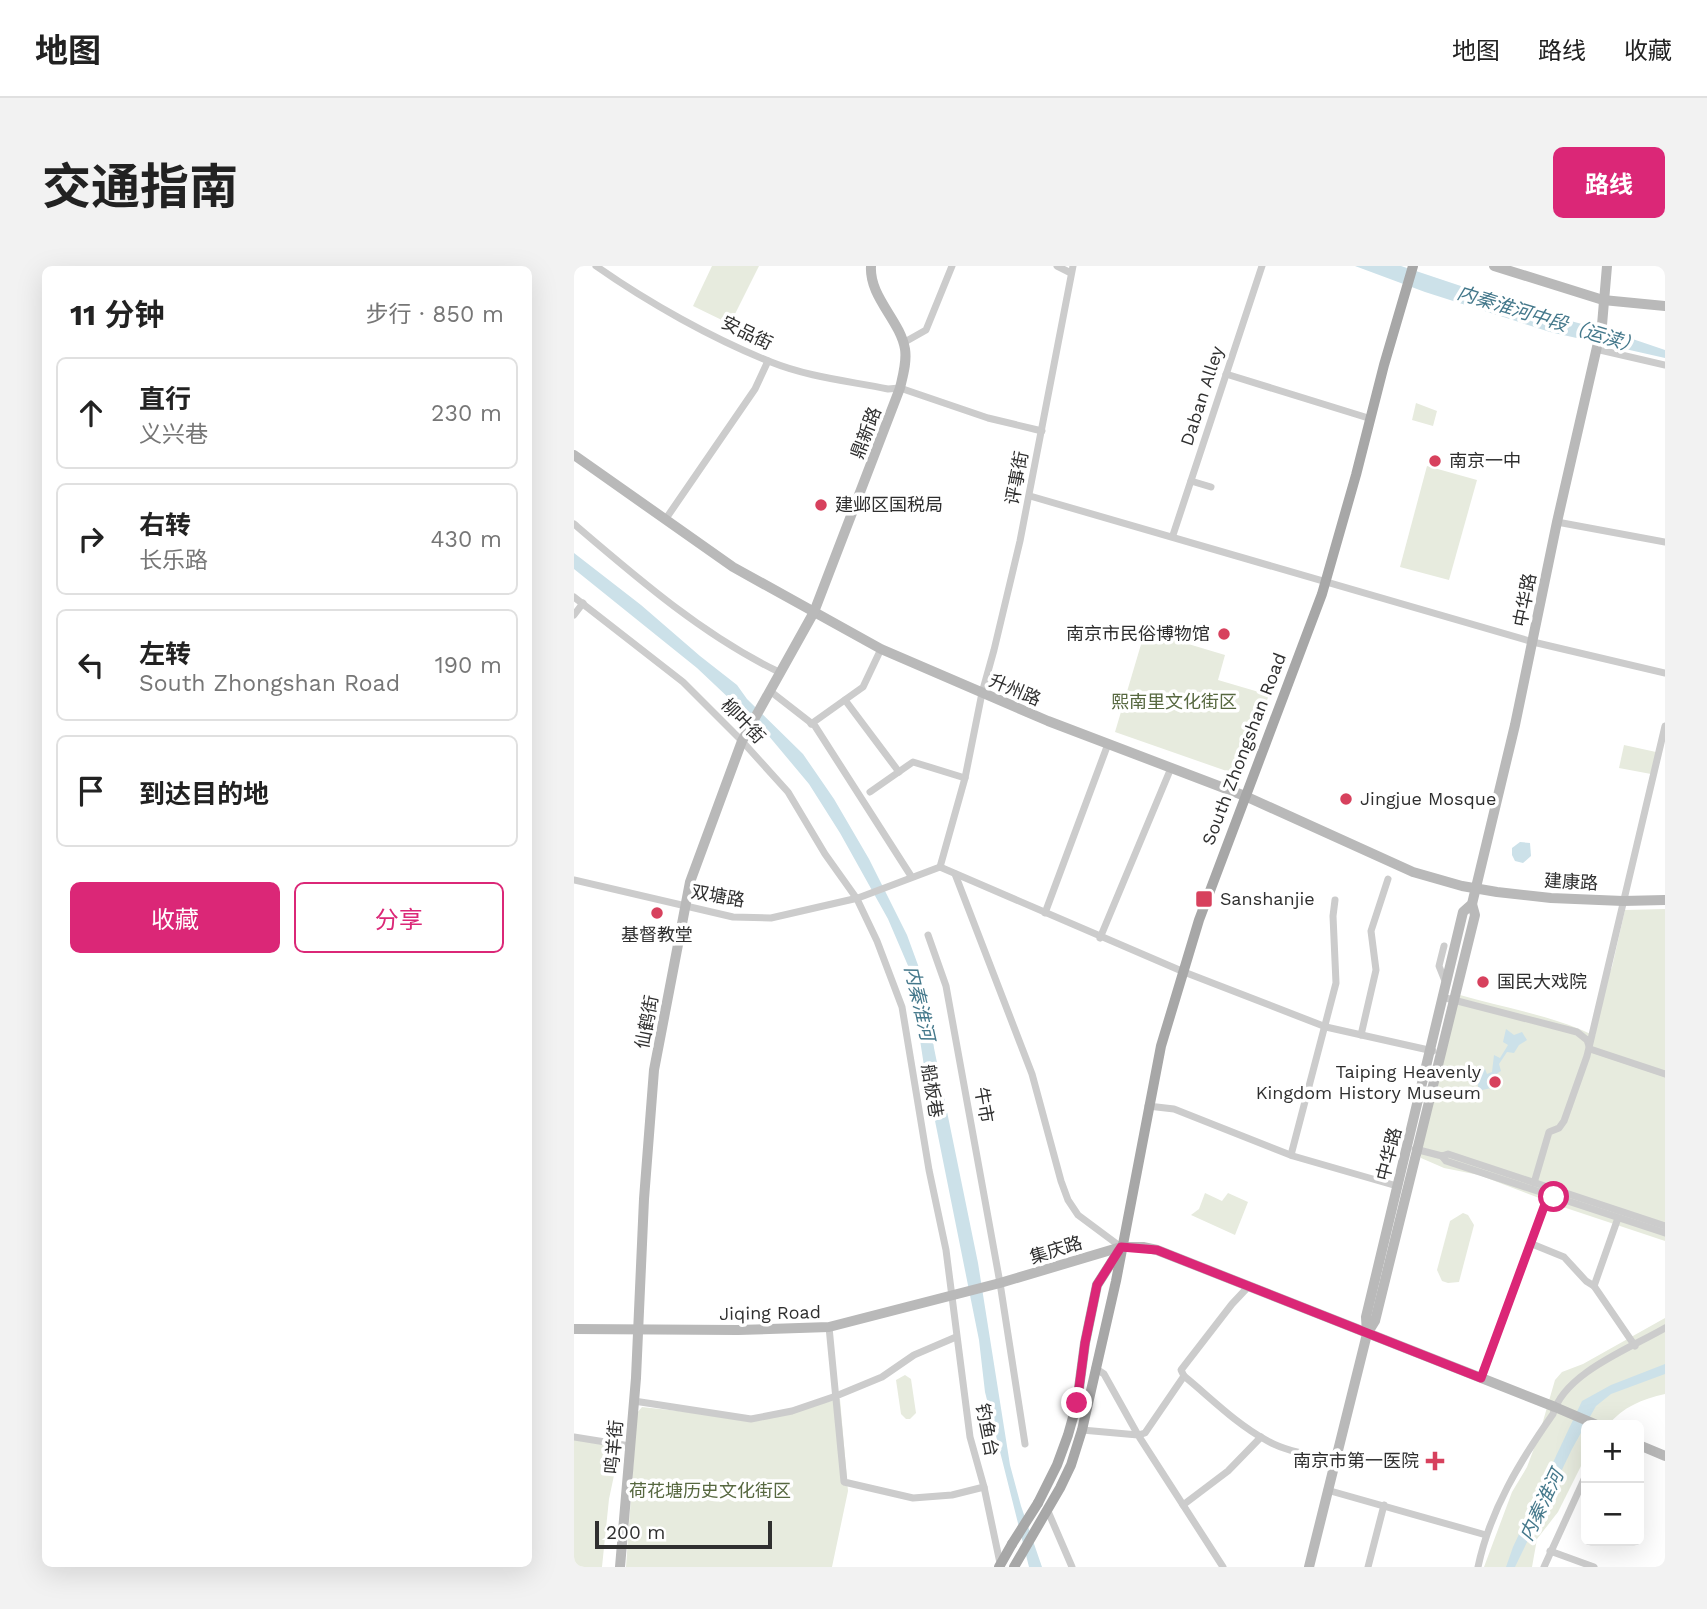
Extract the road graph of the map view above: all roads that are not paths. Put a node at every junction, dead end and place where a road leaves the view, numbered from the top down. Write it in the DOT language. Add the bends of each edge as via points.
graph roads {
  1 [pos="596,266"];
  2 [pos="871,266"];
  3 [pos="952,266"];
  4 [pos="1057,266"];
  5 [pos="1262,266"];
  6 [pos="1494,266"];
  7 [pos="1607,266"];
  8 [pos="1413,267"];
  9 [pos="1072,270"];
  10 [pos="1603,300"];
  11 [pos="1665,306"];
  12 [pos="904,343"];
  13 [pos="1597,352"];
  14 [pos="768,361"];
  15 [pos="1665,365"];
  16 [pos="1226,373"];
  17 [pos="900,388"];
  18 [pos="1365,416"];
  19 [pos="1042,431"];
  20 [pos="574,455"];
  21 [pos="1191,481"];
  22 [pos="1210,487"];
  23 [pos="1030,496"];
  24 [pos="665,520"];
  25 [pos="1557,522"];
  26 [pos="574,524"];
  27 [pos="1172,536"];
  28 [pos="1665,542"];
  29 [pos="1325,581"];
  30 [pos="574,597"];
  31 [pos="583,603"];
  32 [pos="814,612"];
  33 [pos="574,615"];
  34 [pos="1533,642"];
  35 [pos="881,649"];
  36 [pos="779,673"];
  37 [pos="1665,673"];
  38 [pos="770,691"];
  39 [pos="982,693"];
  40 [pos="845,700"];
  41 [pos="811,724"];
  42 [pos="1665,726"];
  43 [pos="744,736"];
  44 [pos="1108,744"];
  45 [pos="1171,768"];
  46 [pos="899,772"];
  47 [pos="965,778"];
  48 [pos="870,792"];
  49 [pos="1245,796"];
  50 [pos="940,867"];
  51 [pos="955,874"];
  52 [pos="911,876"];
  53 [pos="1388,879"];
  54 [pos="574,880"];
  55 [pos="1476,889"];
  56 [pos="857,898"];
  57 [pos="1335,900"];
  58 [pos="1665,900"];
  59 [pos="1623,901"];
  60 [pos="1472,904"];
  61 [pos="685,906"];
  62 [pos="1045,914"];
  63 [pos="928,935"];
  64 [pos="1100,938"];
  65 [pos="1444,946"];
  66 [pos="1184,972"];
  67 [pos="1445,986"];
  68 [pos="1442,997"];
  69 [pos="1326,1027"];
  70 [pos="1361,1035"];
  71 [pos="1588,1047"];
  72 [pos="1436,1051"];
  73 [pos="1665,1074"];
  74 [pos="1148,1106"];
  75 [pos="1407,1147"];
  76 [pos="1291,1155"];
  77 [pos="1441,1156"];
  78 [pos="1534,1183"];
  79 [pos="1397,1186"];
  80 [pos="1551,1194"];
  81 [pos="1618,1218"];
  82 [pos="1665,1226"];
  83 [pos="1665,1233"];
  84 [pos="1532,1244"];
  85 [pos="1121,1247"];
  86 [pos="1000,1283"];
  87 [pos="1594,1286"];
  88 [pos="1248,1287"];
  89 [pos="957,1295"];
  90 [pos="830,1328"];
  91 [pos="1665,1328"];
  92 [pos="574,1329"];
  93 [pos="639,1330"];
  94 [pos="1367,1334"];
  95 [pos="956,1337"];
  96 [pos="1635,1346"];
  97 [pos="1095,1368"];
  98 [pos="1184,1376"];
  99 [pos="1481,1378"];
  100 [pos="836,1396"];
  101 [pos="634,1401"];
  102 [pos="1558,1410"];
  103 [pos="1584,1420"];
  104 [pos="1082,1430"];
  105 [pos="1138,1435"];
  106 [pos="574,1437"];
  107 [pos="1261,1437"];
  108 [pos="1025,1444"];
  109 [pos="630,1446"];
  110 [pos="1644,1447"];
  111 [pos="1665,1456"];
  112 [pos="1334,1460"];
  113 [pos="1582,1483"];
  114 [pos="984,1487"];
  115 [pos="1327,1490"];
  116 [pos="1043,1505"];
  117 [pos="1183,1505"];
  118 [pos="1384,1505"];
  119 [pos="1486,1535"];
  120 [pos="1550,1550"];
  121 [pos="1000,1566"];
  122 [pos="620,1567"];
  123 [pos="1014,1567"];
  124 [pos="1072,1567"];
  125 [pos="1223,1567"];
  126 [pos="1309,1567"];
  127 [pos="1368,1567"];
  128 [pos="1478,1567"];
  129 [pos="1544,1567"];
  130 [pos="1594,1567"];
  1 -- 14 [label="street, 安品街" via="630,290"];
  2 -- 12 [label="main road" via="873,283"];
  3 -- 12 [label="street" via="926,330"];
  4 -- 9 [label="street"];
  5 -- 16 [label="street, Daban Alley"];
  6 -- 10 [label="main road"];
  7 -- 10 [label="main road, 中华路"];
  8 -- 29 [label="main road, South Zhongshan Road"];
  9 -- 19 [label="street, 评事街"];
  10 -- 11 [label="main road"];
  10 -- 13 [label="main road, 中华路"];
  12 -- 17 [label="main road, 鼎新路"];
  13 -- 15 [label="street"];
  13 -- 25 [label="main road, 中华路"];
  14 -- 17 [label="street, 安品街" via="806,373"];
  14 -- 24 [label="street" via="755,388"];
  16 -- 18 [label="street"];
  16 -- 21 [label="street, Daban Alley"];
  17 -- 19 [label="street, 安品街"];
  17 -- 32 [label="main road, 鼎新路"];
  19 -- 23 [label="street, 评事街"];
  20 -- 24 [label="main road, 升州路"];
  21 -- 22 [label="street"];
  21 -- 27 [label="street, Daban Alley"];
  23 -- 27 [label="street"];
  23 -- 39 [label="street, 评事街"];
  24 -- 32 [label="main road, 升州路" via="733,567"];
  25 -- 28 [label="street"];
  25 -- 34 [label="main road, 中华路"];
  26 -- 36 [label="street" via="712,632"];
  27 -- 29 [label="street"];
  29 -- 34 [label="street"];
  29 -- 49 [label="main road, South Zhongshan Road"];
  30 -- 31 [label="street, 柳叶街"];
  31 -- 33 [label="street"];
  31 -- 43 [label="street, 柳叶街"];
  32 -- 35 [label="main road, 升州路"];
  32 -- 36 [label="main road"];
  34 -- 37 [label="street"];
  34 -- 55 [label="main road, 中华路"];
  35 -- 39 [label="main road, 升州路"];
  35 -- 40 [label="street" via="863,687"];
  36 -- 38 [label="main road"];
  38 -- 41 [label="street"];
  38 -- 43 [label="main road, 仙鹤街"];
  39 -- 44 [label="main road, 升州路"];
  39 -- 47 [label="street, 评事街"];
  40 -- 41 [label="street"];
  40 -- 46 [label="street"];
  41 -- 52 [label="street"];
  42 -- 59 [label="street"];
  43 -- 56 [label="street, 柳叶街" via="788,792"];
  43 -- 61 [label="main road, 仙鹤街"];
  44 -- 45 [label="main road, 升州路"];
  44 -- 62 [label="street"];
  45 -- 49 [label="main road, 升州路"];
  45 -- 64 [label="street"];
  46 -- 47 [label="street" via="913,762"];
  46 -- 48 [label="street"];
  47 -- 50 [label="street, 评事街"];
  49 -- 55 [label="main road, 升州路" via="1413,872"];
  49 -- 66 [label="main road, South Zhongshan Road"];
  50 -- 51 [label="street"];
  50 -- 52 [label="street"];
  51 -- 62 [label="street"];
  51 -- 85 [label="street" via="1032,1074 1064,1190 1078,1215"];
  52 -- 56 [label="street, 双塘路"];
  53 -- 70 [label="street" via="1371,931 1376,970"];
  54 -- 61 [label="street, 双塘路"];
  55 -- 59 [label="main road, 建康路"];
  55 -- 60 [label="main road, 中华路"];
  56 -- 61 [label="street, 双塘路" via="771,919 733,917"];
  56 -- 89 [label="street, 船板巷" via="902,1007"];
  57 -- 69 [label="street" via="1336,983"];
  58 -- 59 [label="main road, 建康路"];
  59 -- 71 [label="street"];
  60 -- 67 [label="main road, 中华路" via="1463,912"];
  60 -- 72 [label="main road, 中华路" via="1475,915"];
  61 -- 93 [label="main road, 仙鹤街" via="654,1070"];
  62 -- 64 [label="street"];
  63 -- 86 [label="street, 牛市" via="946,986"];
  64 -- 66 [label="street"];
  65 -- 67 [label="street" via="1439,966"];
  66 -- 69 [label="street"];
  66 -- 74 [label="main road, South Zhongshan Road"];
  67 -- 68 [label="main road, 中华路"];
  68 -- 71 [label="street" via="1577,1032"];
  68 -- 72 [label="main road, 中华路"];
  69 -- 70 [label="street"];
  69 -- 76 [label="street"];
  70 -- 72 [label="street"];
  71 -- 73 [label="street"];
  71 -- 78 [label="street" via="1572,1104 1559,1128 1549,1132"];
  72 -- 75 [label="main road, 中华路"];
  72 -- 94 [label="main road, 中华路" via="1375,1321"];
  74 -- 76 [label="street" via="1174,1109"];
  74 -- 85 [label="main road, South Zhongshan Road"];
  75 -- 77 [label="street"];
  75 -- 79 [label="main road, 中华路"];
  76 -- 79 [label="street"];
  77 -- 78 [label="street" via="1448,1154"];
  77 -- 80 [label="street"];
  78 -- 80 [label="street"];
  79 -- 94 [label="main road, 中华路" via="1366,1317"];
  80 -- 81 [label="street"];
  80 -- 82 [label="street"];
  80 -- 84 [label="street"];
  81 -- 83 [label="street"];
  81 -- 87 [label="street"];
  84 -- 87 [label="street" via="1564,1258"];
  84 -- 99 [label="street"];
  85 -- 86 [label="main road, 集庆路"];
  85 -- 88 [label="main road" via="1157,1250"];
  85 -- 97 [label="main road, South Zhongshan Road"];
  85 -- 116 [label="main road, South Zhongshan Road" via="1097,1285 1077,1403"];
  86 -- 89 [label="main road, 集庆路"];
  86 -- 108 [label="street, 牛市"];
  87 -- 96 [label="street"];
  88 -- 94 [label="main road"];
  88 -- 98 [label="street" via="1181,1370"];
  89 -- 90 [label="main road, Jiqing Road"];
  89 -- 95 [label="street, 钓鱼台"];
  90 -- 93 [label="main road, Jiqing Road"];
  90 -- 100 [label="street"];
  91 -- 96 [label="street"];
  92 -- 93 [label="main road, Jiqing Road"];
  93 -- 101 [label="main road, 鸣羊街"];
  94 -- 99 [label="main road"];
  94 -- 112 [label="main road, 中华路"];
  95 -- 100 [label="street"];
  95 -- 114 [label="street, 钓鱼台" via="970,1437"];
  96 -- 102 [label="street" via="1580,1377"];
  97 -- 104 [label="main road, South Zhongshan Road"];
  97 -- 105 [label="street" via="1104,1374"];
  98 -- 105 [label="street" via="1145,1433"];
  98 -- 107 [label="street"];
  99 -- 102 [label="main road"];
  100 -- 101 [label="street" via="751,1419"];
  100 -- 114 [label="street" via="844,1482 913,1498"];
  101 -- 109 [label="main road, 鸣羊街"];
  102 -- 103 [label="main road"];
  102 -- 119 [label="street" via="1508,1485"];
  104 -- 105 [label="street"];
  104 -- 116 [label="main road, South Zhongshan Road" via="1071,1465"];
  105 -- 117 [label="street"];
  106 -- 109 [label="street"];
  107 -- 112 [label="street" via="1287,1449"];
  107 -- 117 [label="street" via="1228,1471"];
  109 -- 122 [label="main road, 鸣羊街"];
  110 -- 111 [label="main road"];
  112 -- 115 [label="main road, 中华路"];
  113 -- 120 [label="street"];
  114 -- 121 [label="street, 钓鱼台"];
  115 -- 118 [label="street"];
  115 -- 126 [label="main road, 中华路"];
  116 -- 121 [label="main road, bridge"];
  116 -- 123 [label="main road"];
  116 -- 124 [label="street"];
  117 -- 125 [label="street"];
  118 -- 119 [label="street"];
  118 -- 127 [label="street"];
  119 -- 128 [label="street"];
  120 -- 129 [label="street"];
  120 -- 130 [label="street"];
}
